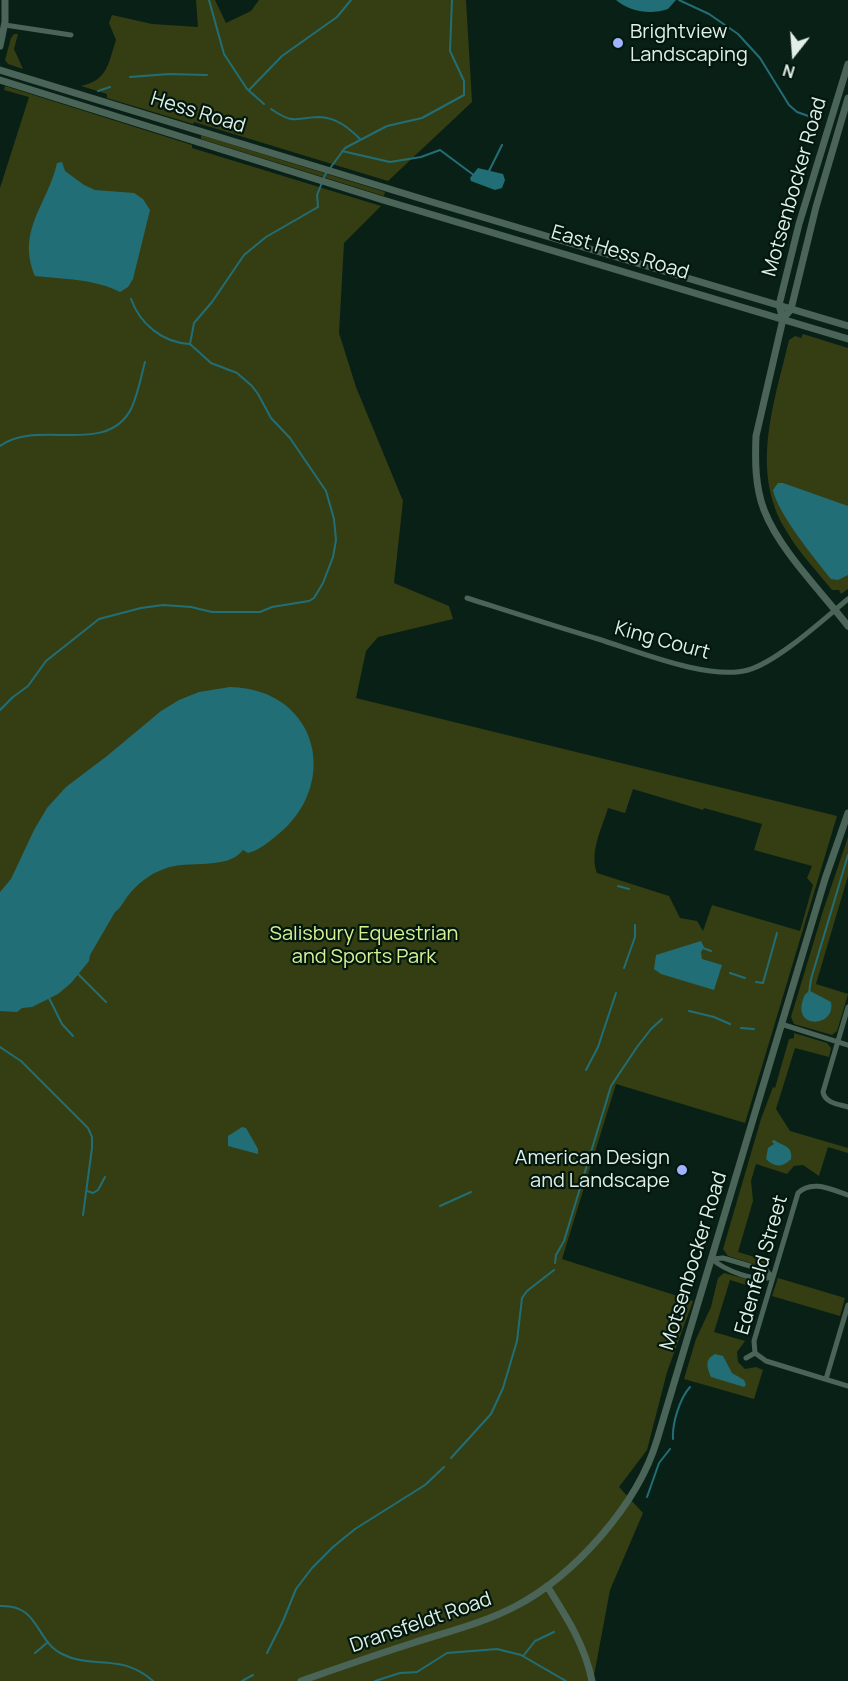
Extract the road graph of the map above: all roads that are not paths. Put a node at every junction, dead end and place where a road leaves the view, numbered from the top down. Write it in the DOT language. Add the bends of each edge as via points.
graph roads {
  1 [pos="4,0"];
  2 [pos="5,25"];
  3 [pos="72,35"];
  4 [pos="0,46"];
  5 [pos="848,64"];
  6 [pos="0,70"];
  7 [pos="0,80"];
  8 [pos="848,98"];
  9 [pos="386,188"];
  10 [pos="383,200"];
  11 [pos="779,305"];
  12 [pos="791,309"];
  13 [pos="783,319"];
  14 [pos="848,326"];
  15 [pos="848,339"];
  16 [pos="468,598"];
  17 [pos="848,599"];
  18 [pos="836,610"];
  19 [pos="848,626"];
  20 [pos="848,813"];
  21 [pos="848,1007"];
  22 [pos="781,1024"];
  23 [pos="838,1041"];
  24 [pos="848,1045"];
  25 [pos="848,1107"];
  26 [pos="800,1180"];
  27 [pos="804,1187"];
  28 [pos="848,1195"];
  29 [pos="712,1259"];
  30 [pos="772,1277"];
  31 [pos="848,1305"];
  32 [pos="755,1353"];
  33 [pos="746,1358"];
  34 [pos="826,1380"];
  35 [pos="848,1386"];
  36 [pos="547,1586"];
  37 [pos="301,1681"];
  38 [pos="592,1681"];
  1 -- 2 [label="main road"];
  2 -- 3 [label="street"];
  2 -- 4 [label="main road"];
  5 -- 11 [label="main road, Motsenbocker Road" via="803,208"];
  6 -- 9 [label="main road, Hess Road"];
  7 -- 10 [label="main road, Hess Road"];
  8 -- 12 [label="main road, Motsenbocker Road" via="813,216"];
  9 -- 11 [label="main road, East Hess Road"];
  10 -- 13 [label="main road, East Hess Road"];
  11 -- 12 [label="main road, East Hess Road"];
  11 -- 13 [label="main road, Motsenbocker Road"];
  12 -- 13 [label="main road, Motsenbocker Road"];
  12 -- 14 [label="main road, East Hess Road"];
  13 -- 15 [label="main road, East Hess Road"];
  13 -- 18 [label="main road, Motsenbocker Road" via="756,436 758,484 764,510 776,534"];
  16 -- 18 [label="street, King Court" via="670,662 730,673 767,662"];
  17 -- 18 [label="street, King Court"];
  18 -- 19 [label="main road, Motsenbocker Road"];
  20 -- 22 [label="main road, Motsenbocker Road"];
  21 -- 23 [label="street"];
  22 -- 23 [label="street"];
  22 -- 29 [label="main road, Motsenbocker Road"];
  23 -- 24 [label="street"];
  23 -- 25 [label="street" via="823,1095"];
  26 -- 27 [label="street"];
  27 -- 28 [label="street" via="816,1186"];
  27 -- 30 [label="street, Edenfeld Street" via="797,1196"];
  29 -- 30 [label="street" via="723,1258 767,1271"];
  29 -- 30 [label="street" via="722,1268 764,1280"];
  29 -- 36 [label="main road, Motsenbocker Road" via="647,1470 603,1534"];
  30 -- 32 [label="street, Edenfeld Street" via="754,1341"];
  31 -- 34 [label="street"];
  32 -- 33 [label="street"];
  32 -- 34 [label="street" via="766,1362"];
  34 -- 35 [label="street"];
  36 -- 37 [label="main road, Dransfeldt Road" via="500,1614"];
  36 -- 38 [label="main road" via="575,1633"];
}
